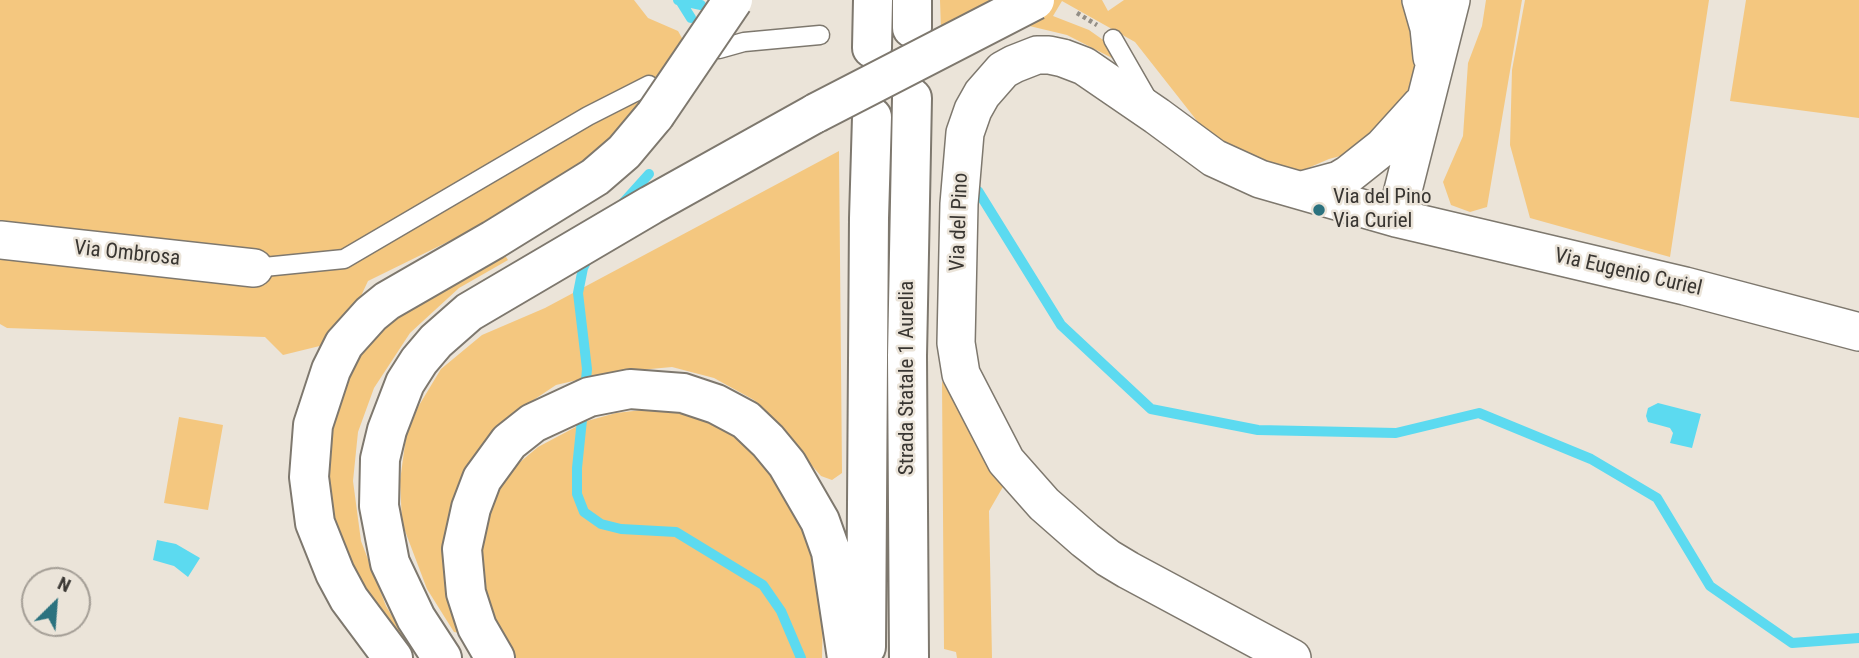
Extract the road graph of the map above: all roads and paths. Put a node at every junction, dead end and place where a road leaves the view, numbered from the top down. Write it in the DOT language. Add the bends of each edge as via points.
graph roads {
  1 [pos="733,0"];
  2 [pos="873,0"];
  3 [pos="1035,0"];
  4 [pos="1421,0"];
  5 [pos="1451,0"];
  6 [pos="820,35"];
  7 [pos="1113,39"];
  8 [pos="872,48"];
  9 [pos="719,49"];
  10 [pos="1433,77"];
  11 [pos="912,98"];
  12 [pos="652,100"];
  13 [pos="1157,116"];
  14 [pos="872,117"];
  15 [pos="1301,190"];
  16 [pos="1396,218"];
  17 [pos="0,240"];
  18 [pos="254,268"];
  19 [pos="1859,332"];
  20 [pos="393,658"];
  21 [pos="442,658"];
  22 [pos="495,658"];
  23 [pos="847,658"];
  24 [pos="866,658"];
  25 [pos="909,658"];
  26 [pos="1292,658"];
  1 -- 12 [label="main road, bridge"];
  2 -- 8 [label="main road"];
  3 -- 21 [label="main road, bridge" via="651,205 469,312 436,341 405,383 394,409 380,459 379,506 390,563 416,618"];
  4 -- 10 [label="street" via="1429,28"];
  5 -- 10 [label="street"];
  6 -- 9 [label="lane" via="744,42"];
  7 -- 13 [label="lane"];
  10 -- 15 [label="street" via="1422,103 1383,147 1339,180"];
  10 -- 16 [label="street"];
  11 -- 25 [label="main road, Strada Statale 1 Aurelia" via="907,356"];
  12 -- 18 [label="lane" via="588,116 344,260"];
  12 -- 20 [label="main road" via="624,152 595,177 387,301 344,344 331,370 313,425 309,477 313,513 344,591"];
  13 -- 15 [label="street, Via del Pino" via="1214,158 1260,179"];
  13 -- 26 [label="street, Via del Pino" via="1084,66 1049,55 1037,55 1003,70 982,94 962,153 957,343 961,374 1006,461 1044,504 1085,540 1128,570"];
  14 -- 24 [label="main road, Strada Statale 1 Aurelia"];
  15 -- 16 [label="street, Via del Pino"];
  16 -- 19 [label="street, Via Eugenio Curiel"];
  17 -- 18 [label="street, Via Ombrosa"];
  22 -- 23 [label="main road" via="477,627 466,593 462,549 482,480 509,442 533,423 589,397 630,389 683,393 716,404 746,420 781,456 820,521 831,552"];
}
